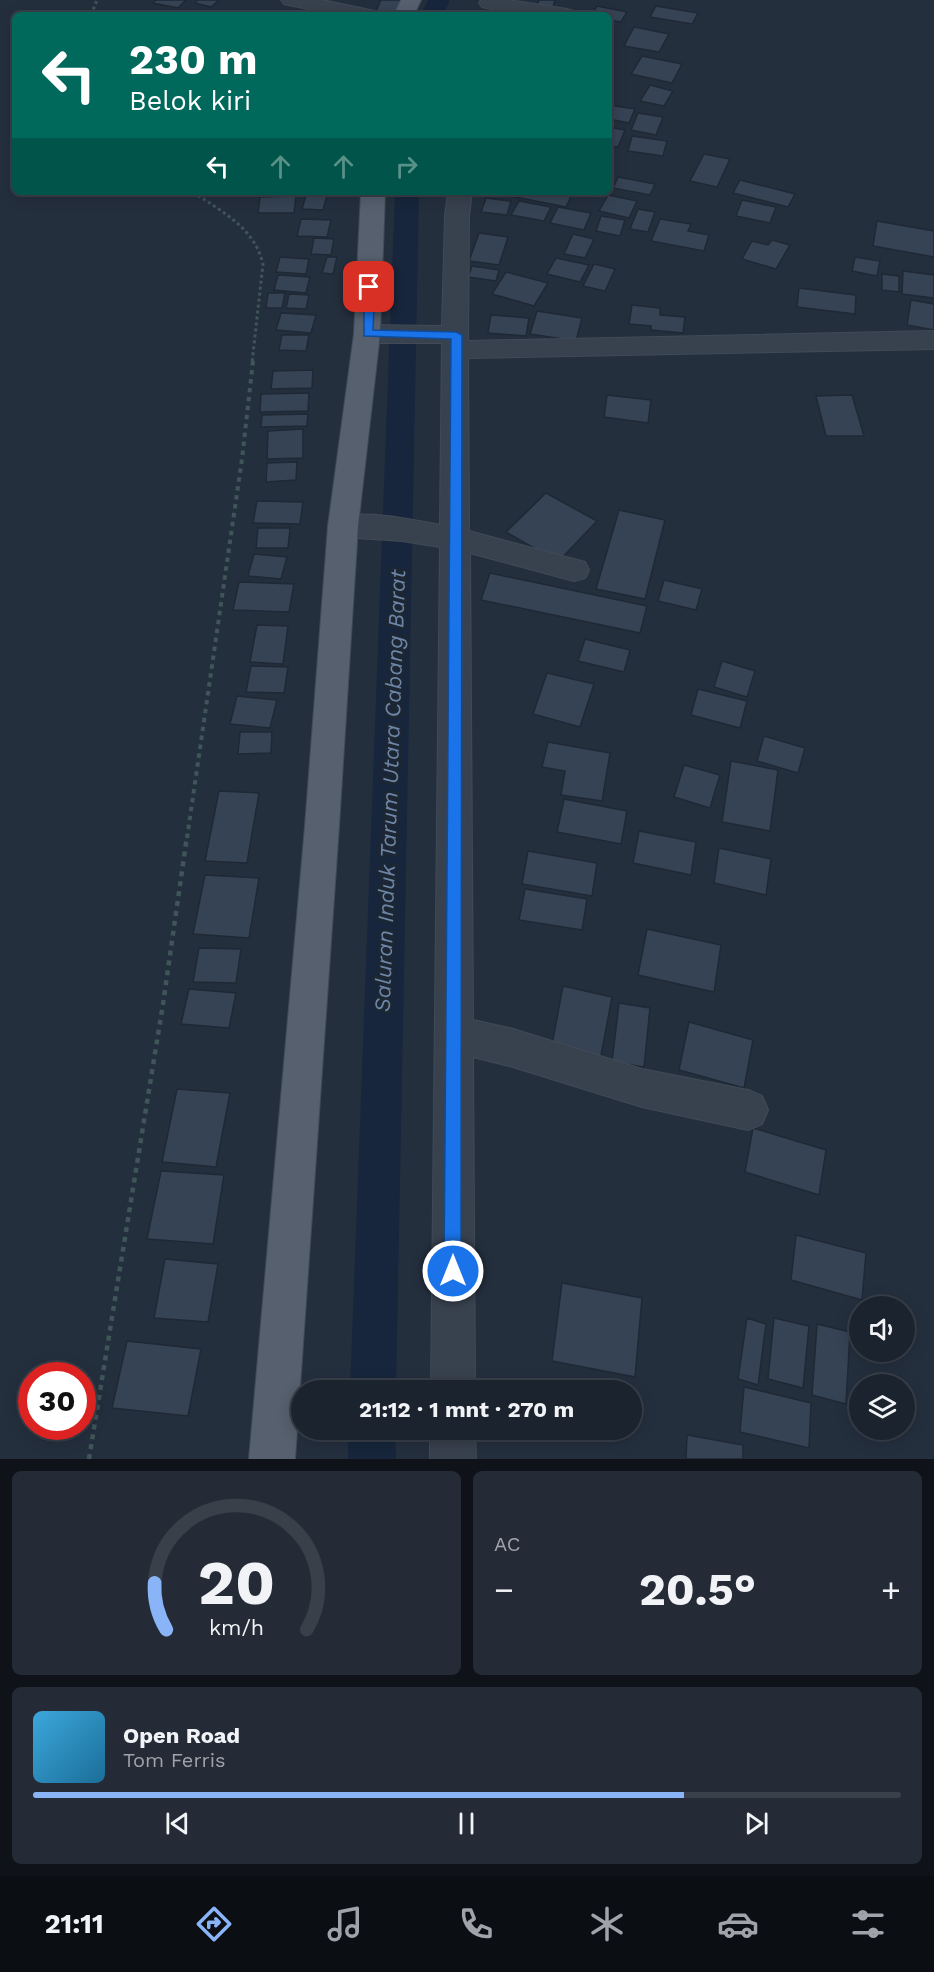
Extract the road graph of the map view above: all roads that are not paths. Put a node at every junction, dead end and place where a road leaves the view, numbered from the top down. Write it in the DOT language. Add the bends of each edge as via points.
graph roads {
  1 [pos="291,0"];
  2 [pos="488,6"];
  3 [pos="353,12"];
  4 [pos="541,12"];
  5 [pos="373,195"];
  6 [pos="460,195"];
  7 [pos="383,334"];
  8 [pos="451,340"];
  9 [pos="934,340"];
  10 [pos="355,526"];
  11 [pos="443,536"];
  12 [pos="574,570"];
  13 [pos="452,1033"];
  14 [pos="748,1110"];
  15 [pos="453,1380"];
  16 [pos="453,1440"];
  17 [pos="272,1459"];
  18 [pos="453,1459"];
  1 -- 3 [label="street"];
  2 -- 4 [label="street"];
  5 -- 7 [label="main road"];
  6 -- 8 [label="street"];
  7 -- 8 [label="street"];
  7 -- 10 [label="main road"];
  8 -- 9 [label="street" via="500,351"];
  8 -- 11 [label="street"];
  10 -- 11 [label="street"];
  10 -- 17 [label="main road" via="322,826"];
  11 -- 12 [label="street"];
  11 -- 13 [label="street"];
  13 -- 14 [label="street" via="642,1088"];
  13 -- 15 [label="street"];
  16 -- 18 [label="street"];
}
